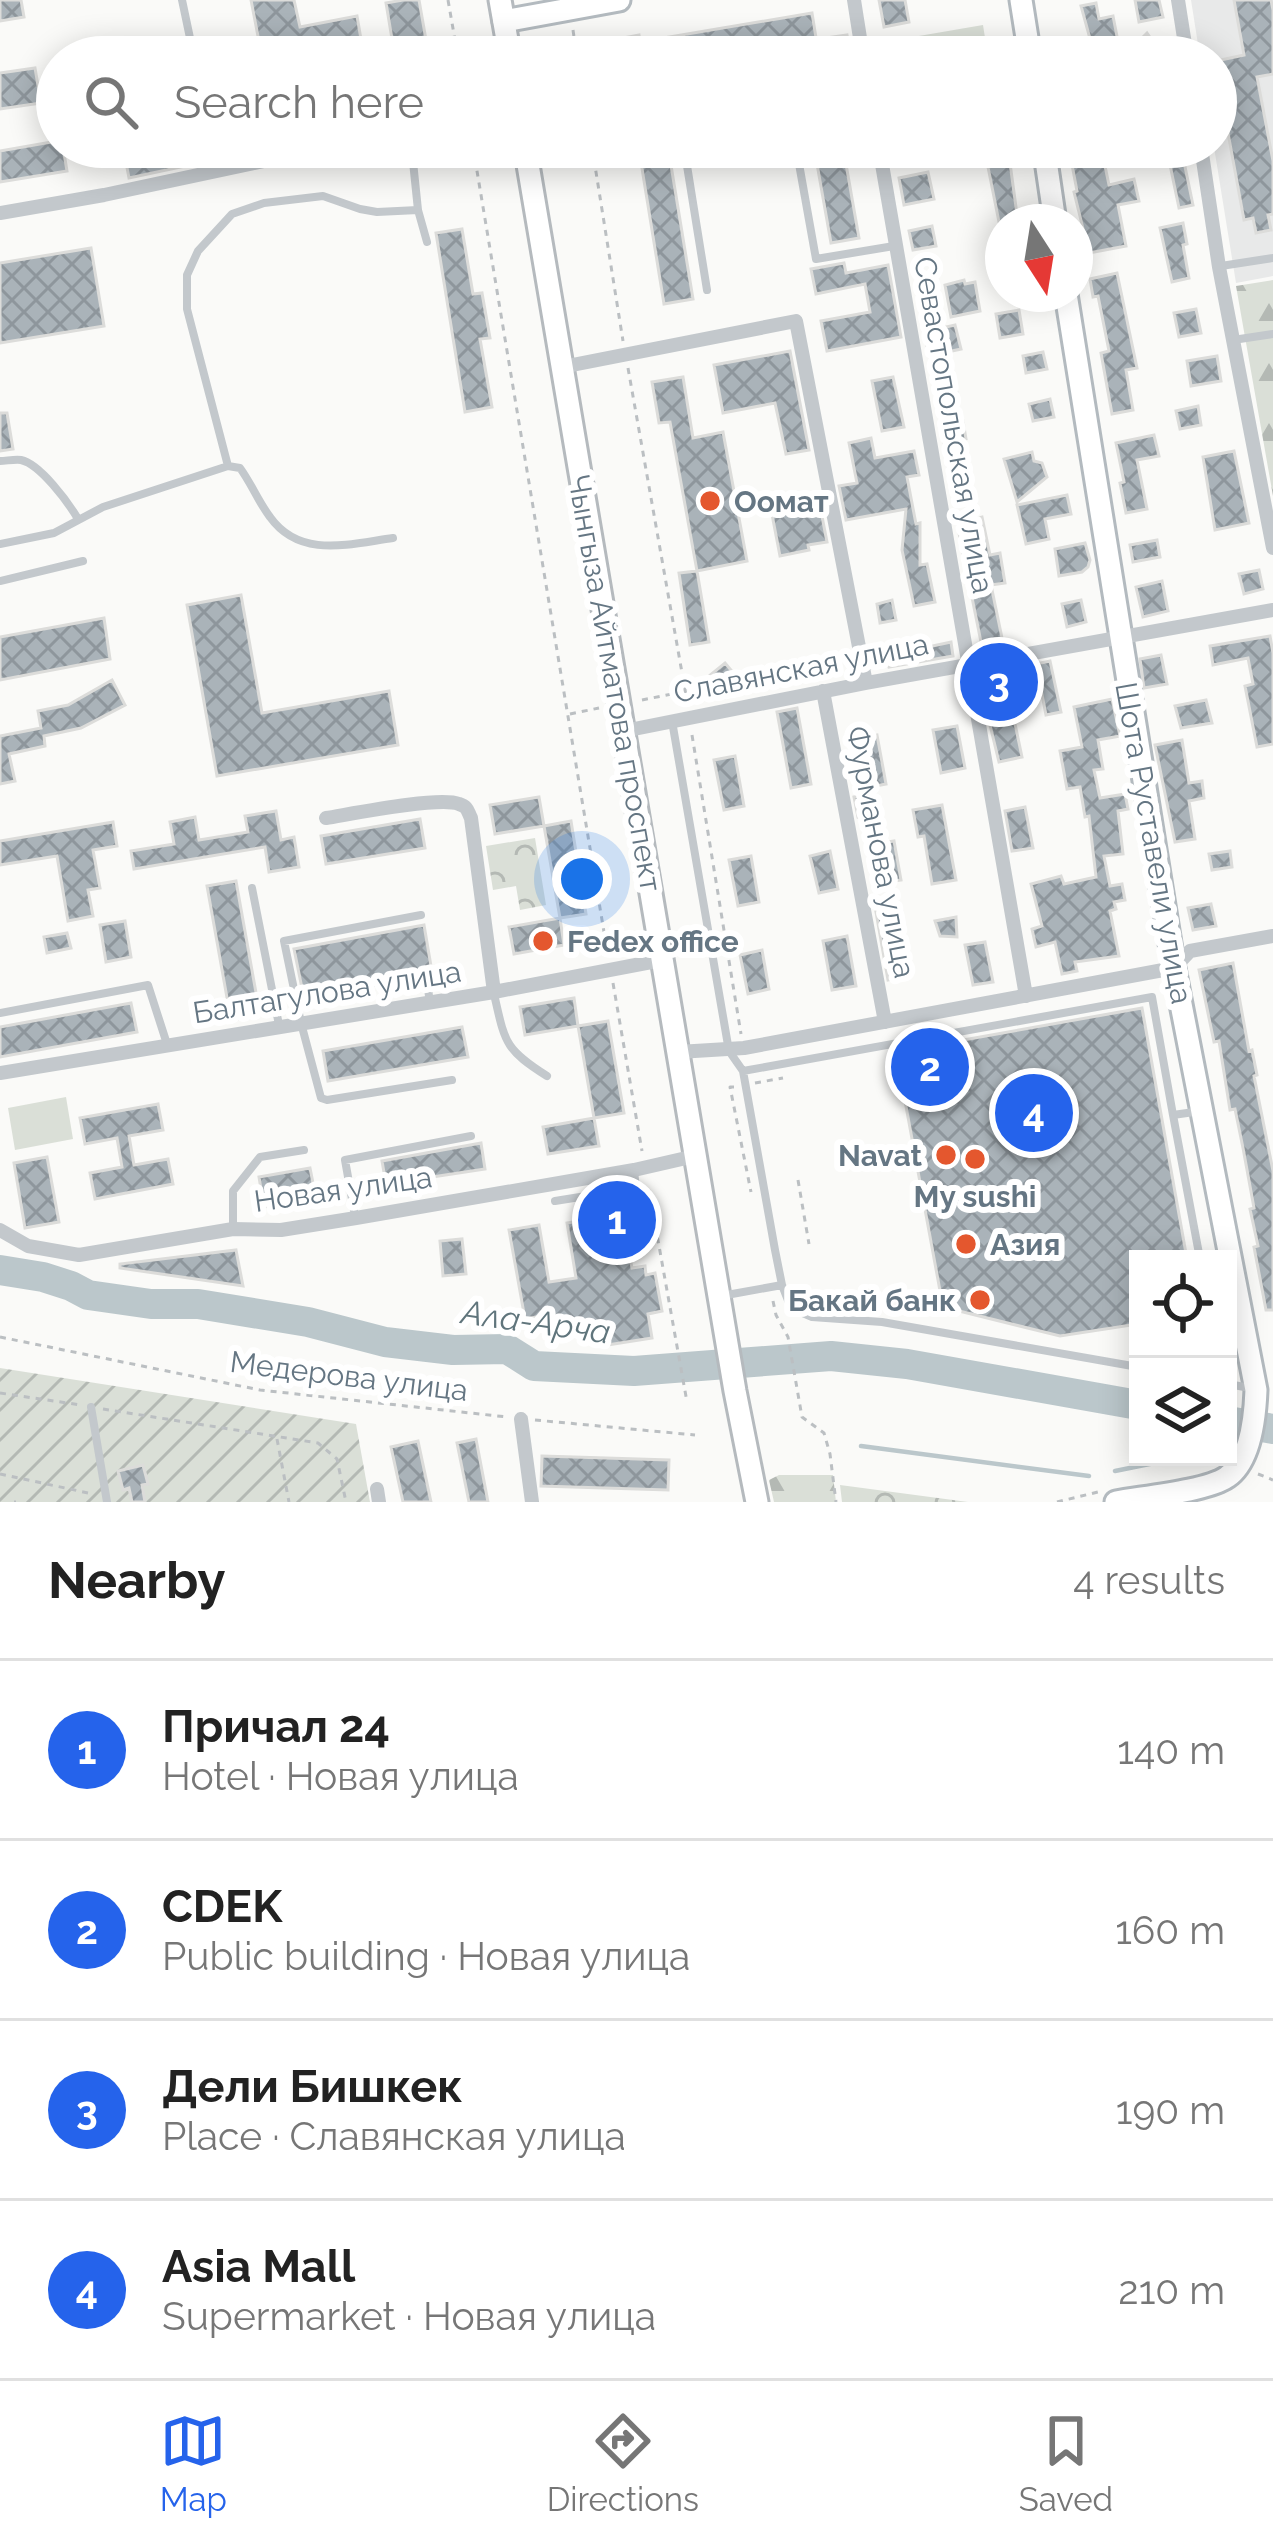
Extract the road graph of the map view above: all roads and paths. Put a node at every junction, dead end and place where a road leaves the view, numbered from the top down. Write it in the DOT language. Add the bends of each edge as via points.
graph roads {
  1 [pos="182,0"];
  2 [pos="448,0"];
  3 [pos="619,0"];
  4 [pos="854,0"];
  5 [pos="1021,0"];
  6 [pos="1178,0"];
  7 [pos="502,10"];
  8 [pos="572,28"];
  9 [pos="190,36"];
  10 [pos="454,36"];
  11 [pos="574,36"];
  12 [pos="860,36"];
  13 [pos="1027,36"];
  14 [pos="1183,36"];
  15 [pos="231,168"];
  16 [pos="414,168"];
  17 [pos="477,168"];
  18 [pos="535,168"];
  19 [pos="595,168"];
  20 [pos="687,168"];
  21 [pos="800,168"];
  22 [pos="883,168"];
  23 [pos="1046,168"];
  24 [pos="1204,168"];
  25 [pos="1052,204"];
  26 [pos="418,210"];
  27 [pos="0,213"];
  28 [pos="427,242"];
  29 [pos="896,245"];
  30 [pos="1273,258"];
  31 [pos="1220,267"];
  32 [pos="707,290"];
  33 [pos="1069,312"];
  34 [pos="1273,334"];
  35 [pos="1233,340"];
  36 [pos="625,354"];
  37 [pos="562,367"];
  38 [pos="0,461"];
  39 [pos="228,466"];
  40 [pos="1265,469"];
  41 [pos="78,519"];
  42 [pos="393,538"];
  43 [pos="0,544"];
  44 [pos="1273,548"];
  45 [pos="83,561"];
  46 [pos="0,581"];
  47 [pos="1273,610"];
  48 [pos="1120,638"];
  49 [pos="969,665"];
  50 [pos="866,683"];
  51 [pos="824,691"];
  52 [pos="686,692"];
  53 [pos="642,700"];
  54 [pos="687,704"];
  55 [pos="599,708"];
  56 [pos="568,714"];
  57 [pos="672,720"];
  58 [pos="691,728"];
  59 [pos="624,731"];
  60 [pos="326,818"];
  61 [pos="253,888"];
  62 [pos="422,915"];
  63 [pos="1273,936"];
  64 [pos="662,960"];
  65 [pos="1174,968"];
  66 [pos="611,970"];
  67 [pos="426,977"];
  68 [pos="494,992"];
  69 [pos="1027,996"];
  70 [pos="430,1003"];
  71 [pos="0,1013"];
  72 [pos="885,1022"];
  73 [pos="301,1023"];
  74 [pos="280,1027"];
  75 [pos="167,1045"];
  76 [pos="736,1049"];
  77 [pos="678,1052"];
  78 [pos="743,1071"];
  79 [pos="0,1073"];
  80 [pos="548,1076"];
  81 [pos="452,1080"];
  82 [pos="1202,1111"];
  83 [pos="1173,1115"];
  84 [pos="471,1136"];
  85 [pos="304,1150"];
  86 [pos="695,1156"];
  87 [pos="639,1167"];
  88 [pos="798,1180"];
  89 [pos="555,1201"];
  90 [pos="356,1218"];
  91 [pos="233,1229"];
  92 [pos="0,1230"];
  93 [pos="809,1244"];
  94 [pos="1198,1250"];
  95 [pos="1227,1250"];
  96 [pos="782,1285"];
  97 [pos="1237,1294"];
  98 [pos="719,1296"];
  99 [pos="0,1337"];
  100 [pos="788,1337"];
  101 [pos="1129,1365"];
  102 [pos="0,1393"];
  103 [pos="1261,1395"];
  104 [pos="687,1402"];
  105 [pos="91,1407"];
  106 [pos="521,1419"];
  107 [pos="695,1435"];
  108 [pos="276,1436"];
  109 [pos="0,1474"];
  110 [pos="107,1499"];
  111 [pos="289,1502"];
  112 [pos="346,1502"];
  113 [pos="532,1502"];
  114 [pos="757,1502"];
  115 [pos="836,1502"];
  116 [pos="1116,1502"];
  1 -- 9 [label="lane"];
  2 -- 10 [label="path"];
  3 -- 7 [label="main road"];
  4 -- 12 [label="street"];
  5 -- 13 [label="main road"];
  6 -- 14 [label="street"];
  8 -- 11 [label="path"];
  15 -- 27 [label="street"];
  16 -- 26 [label="lane"];
  17 -- 56 [label="path"];
  18 -- 37 [label="main road, Чынгыза Айтматова проспект"];
  19 -- 36 [label="path"];
  20 -- 32 [label="lane"];
  21 -- 29 [label="lane" via="816,259"];
  22 -- 29 [label="street, Севастопольская улица"];
  23 -- 25 [label="main road"];
  24 -- 31 [label="street"];
  26 -- 28 [label="lane"];
  26 -- 39 [label="lane" via="377,212 323,196 296,198 232,214 212,234 187,275 187,309"];
  29 -- 49 [label="street, Севастопольская улица"];
  30 -- 31 [label="lane"];
  31 -- 35 [label="street"];
  33 -- 48 [label="main road, Шота Руставели улица"];
  34 -- 35 [label="lane"];
  35 -- 40 [label="street"];
  36 -- 37 [label="street"];
  36 -- 50 [label="street" via="796,321"];
  36 -- 52 [label="path"];
  37 -- 59 [label="main road, Чынгыза Айтматова проспект"];
  38 -- 41 [label="lane" via="32,465"];
  39 -- 41 [label="lane"];
  39 -- 42 [label="lane" via="240,468 275,524 303,544"];
  40 -- 44 [label="street"];
  41 -- 43 [label="lane" via="54,533"];
  45 -- 46 [label="lane"];
  47 -- 48 [label="street, Славянская улица"];
  48 -- 49 [label="street, Славянская улица"];
  48 -- 65 [label="main road, Шота Руставели улица"];
  49 -- 50 [label="street, Славянская улица"];
  49 -- 69 [label="street, Севастопольская улица"];
  50 -- 51 [label="street, Славянская улица"];
  51 -- 57 [label="street, Славянская улица"];
  51 -- 72 [label="street, Фурманова улица"];
  52 -- 53 [label="path"];
  52 -- 54 [label="path"];
  55 -- 56 [label="path"];
  56 -- 66 [label="path"];
  57 -- 59 [label="street, Славянская улица"];
  57 -- 76 [label="lane"];
  58 -- 76 [label="path"];
  59 -- 64 [label="main road, Чынгыза Айтматова проспект"];
  60 -- 68 [label="street" via="444,802 466,808"];
  61 -- 74 [label="lane"];
  62 -- 73 [label="lane" via="284,941"];
  63 -- 65 [label="street" via="1190,951"];
  64 -- 66 [label="street, Балтагулова улица"];
  64 -- 77 [label="main road, Чынгыза Айтматова проспект"];
  65 -- 69 [label="street"];
  65 -- 82 [label="main road, Шота Руставели улица"];
  66 -- 68 [label="street, Балтагулова улица"];
  66 -- 87 [label="path"];
  67 -- 70 [label="lane"];
  68 -- 70 [label="street, Балтагулова улица"];
  68 -- 80 [label="lane" via="511,1049"];
  69 -- 72 [label="street"];
  70 -- 73 [label="street, Балтагулова улица"];
  71 -- 75 [label="lane" via="148,986"];
  72 -- 76 [label="street"];
  73 -- 74 [label="street, Балтагулова улица"];
  73 -- 81 [label="lane" via="321,1098"];
  74 -- 75 [label="street, Балтагулова улица"];
  75 -- 79 [label="street, Балтагулова улица"];
  76 -- 77 [label="street"];
  76 -- 78 [label="lane"];
  77 -- 86 [label="main road, Чынгыза Айтматова проспект"];
  78 -- 83 [label="lane" via="1152,998"];
  78 -- 96 [label="lane"];
  82 -- 83 [label="lane"];
  82 -- 95 [label="main road, Шота Руставели улица"];
  83 -- 94 [label="lane"];
  84 -- 90 [label="lane" via="345,1160"];
  85 -- 91 [label="lane" via="260,1157 233,1191"];
  86 -- 87 [label="street, Новая улица"];
  86 -- 98 [label="main road, Чынгыза Айтматова проспект"];
  87 -- 89 [label="lane" via="636,1187"];
  87 -- 90 [label="street, Новая улица"];
  87 -- 104 [label="path"];
  88 -- 93 [label="path"];
  90 -- 91 [label="street, Новая улица"];
  91 -- 92 [label="street, Новая улица" via="79,1256 28,1246"];
  96 -- 98 [label="lane"];
  96 -- 101 [label="lane" via="791,1308 812,1317"];
  97 -- 103 [label="main road, Шота Руставели улица"];
  98 -- 114 [label="main road, Чынгыза Айтматова проспект"];
  99 -- 106 [label="path, Медерова улица" via="260,1390"];
  100 -- 115 [label="path" via="802,1417 824,1432"];
  102 -- 105 [label="path"];
  103 -- 116 [label="main road" via="1235,1470 1217,1482"];
  105 -- 108 [label="path"];
  105 -- 110 [label="lane"];
  106 -- 107 [label="path, Медерова улица"];
  106 -- 113 [label="street"];
  108 -- 111 [label="path"];
  108 -- 112 [label="path" via="318,1443 338,1459"];
  109 -- 110 [label="path"];
}
